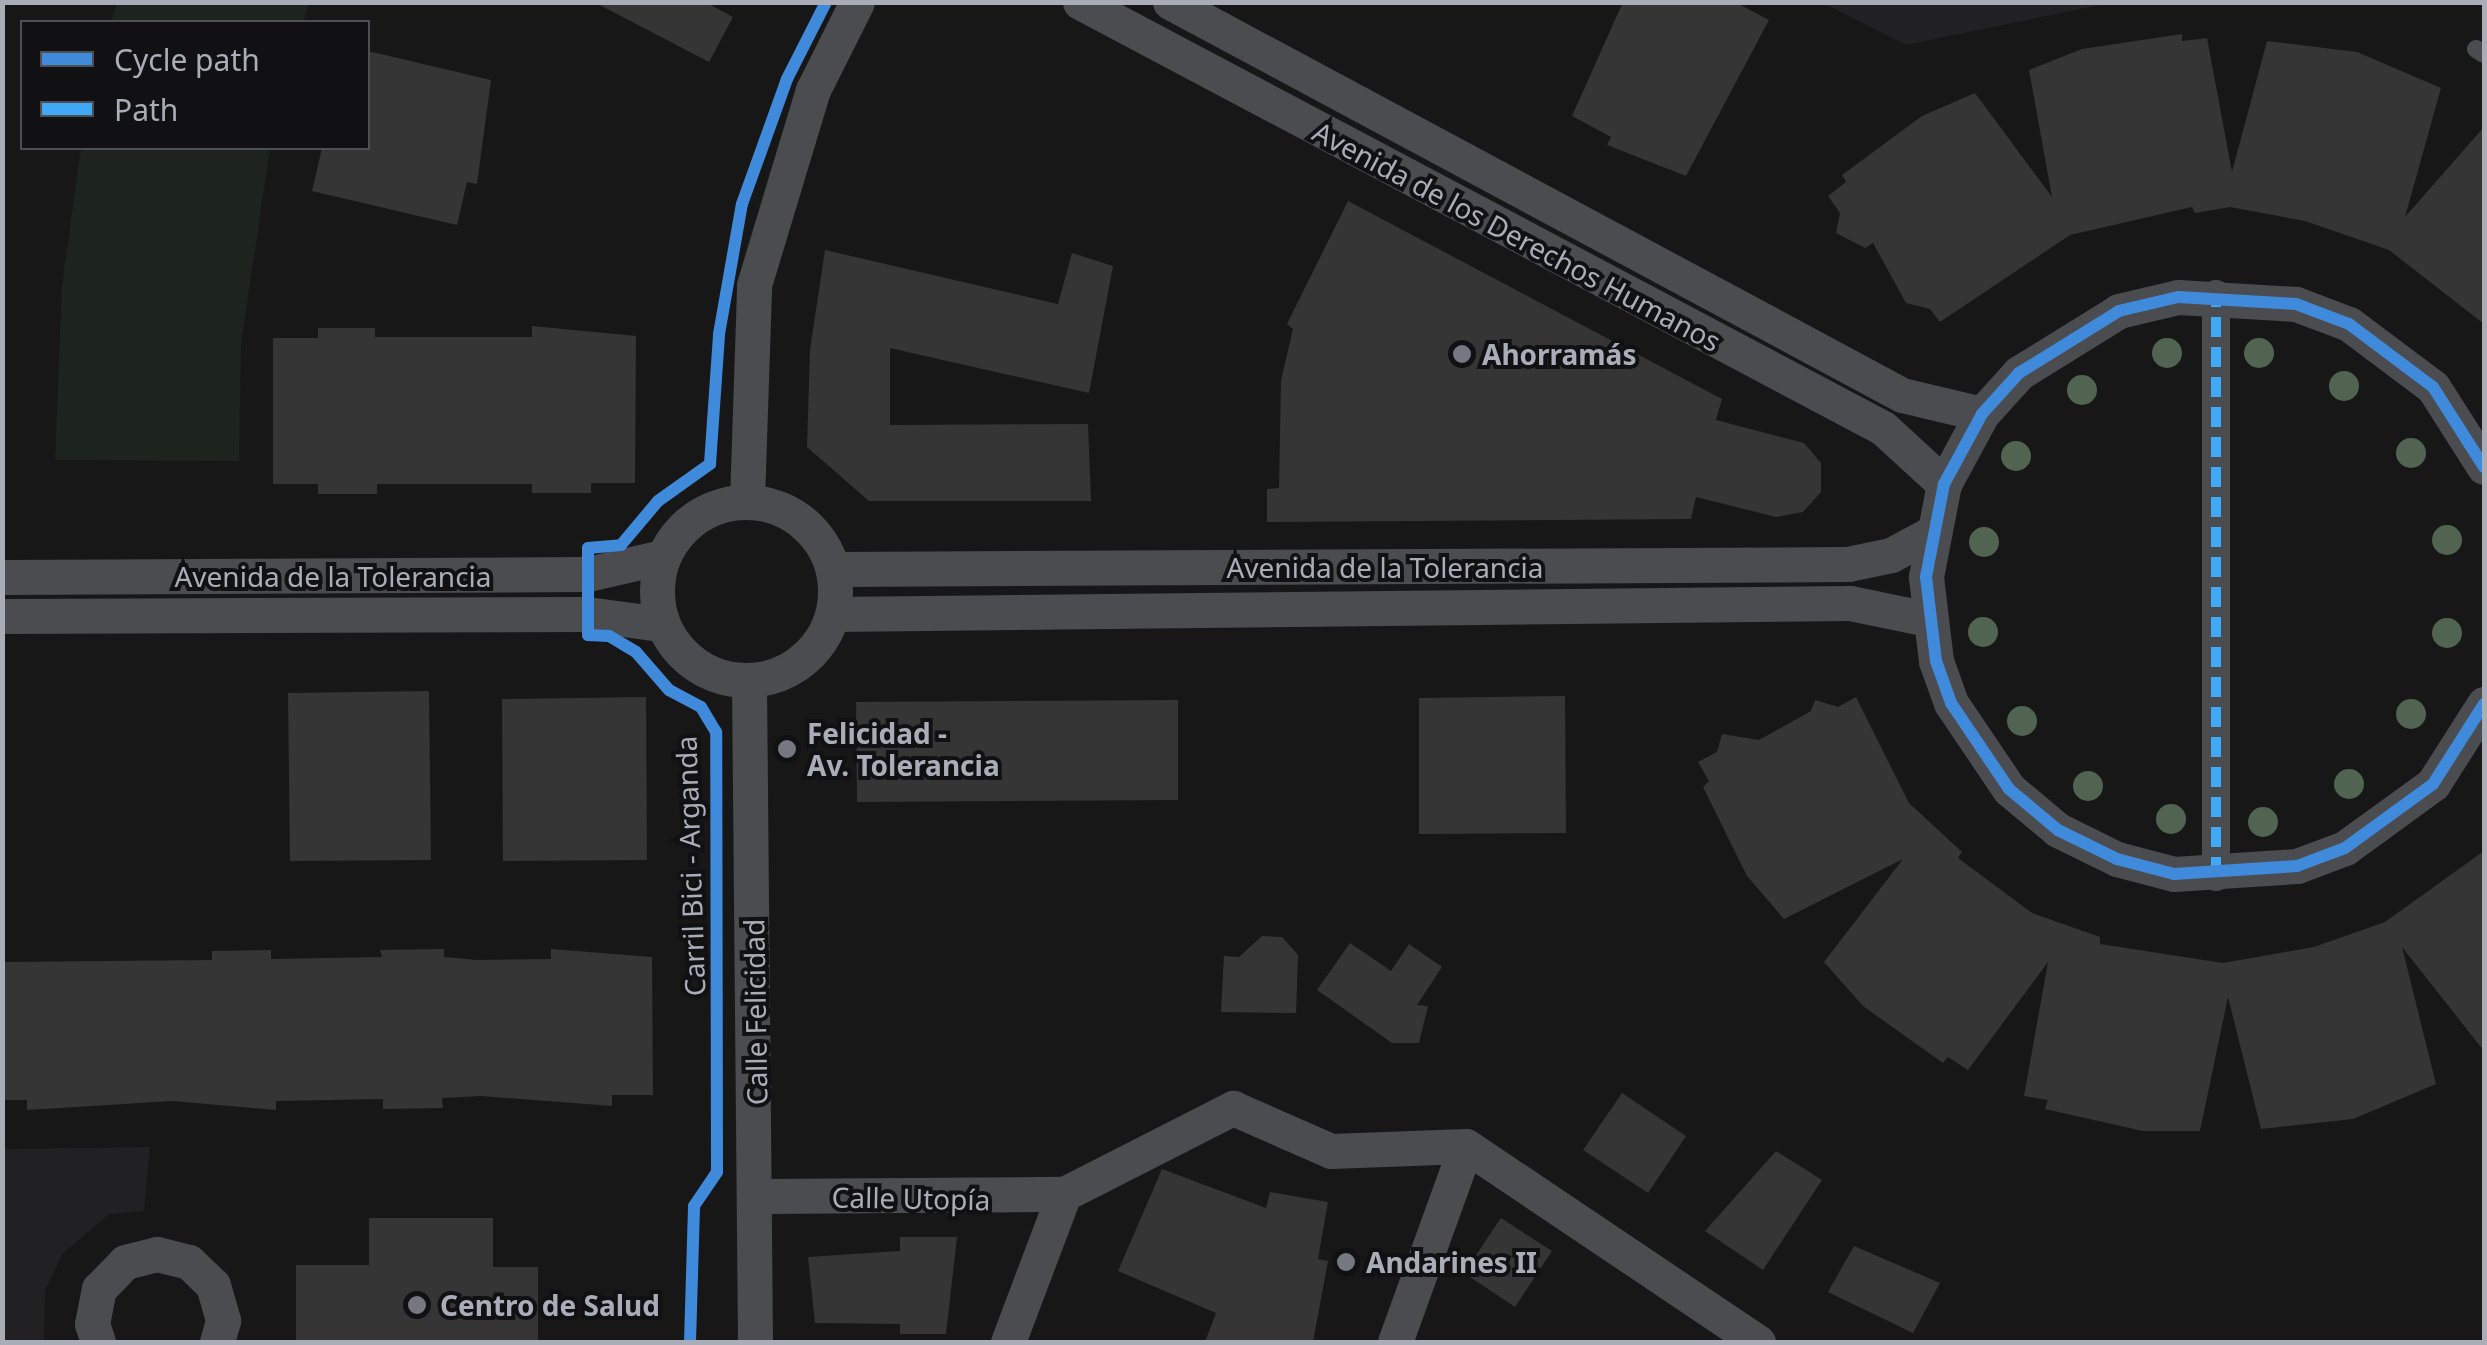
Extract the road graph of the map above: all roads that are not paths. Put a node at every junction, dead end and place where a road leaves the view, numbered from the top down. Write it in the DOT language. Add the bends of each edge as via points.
graph roads {
  1 [pos="857,2"];
  2 [pos="1080,2"];
  3 [pos="1170,2"];
  4 [pos="2216,294"];
  5 [pos="1982,414"];
  6 [pos="2484,466"];
  7 [pos="1944,484"];
  8 [pos="747,501"];
  9 [pos="1930,534"];
  10 [pos="662,557"];
  11 [pos="834,569"];
  12 [pos="2,577"];
  13 [pos="834,614"];
  14 [pos="2,616"];
  15 [pos="1928,619"];
  16 [pos="661,624"];
  17 [pos="749,681"];
  18 [pos="2484,704"];
  19 [pos="2216,877"];
  20 [pos="1466,1146"];
  21 [pos="1064,1194"];
  22 [pos="759,1196"];
  23 [pos="98,1342"];
  24 [pos="217,1342"];
  25 [pos="755,1342"];
  26 [pos="1008,1342"];
  27 [pos="1396,1342"];
  28 [pos="1758,1342"];
  1 -- 8 [label="street" via="808,106 754,285"];
  2 -- 7 [label="street, Avenida de los Derechos Humanos" via="1883,428"];
  3 -- 5 [label="street, Avenida de los Derechos Humanos" via="1902,395"];
  4 -- 5 [label="street" via="2120,311 2063,338"];
  4 -- 6 [label="street" via="2296,304 2395,353 2433,387"];
  4 -- 19 [label="street"];
  5 -- 7 [label="street"];
  7 -- 9 [label="street"];
  8 -- 10 [label="street" via="712,508 682,528"];
  8 -- 11 [label="street" via="786,510 816,534"];
  9 -- 11 [label="street, Avenida de la Tolerancia" via="1891,555 1848,564"];
  9 -- 15 [label="street"];
  10 -- 12 [label="street, Avenida de la Tolerancia" via="588,574"];
  10 -- 16 [label="street" via="656,580"];
  11 -- 13 [label="street"];
  13 -- 15 [label="street, Avenida de la Tolerancia" via="1850,603"];
  13 -- 17 [label="street" via="816,648 786,672"];
  14 -- 16 [label="street, Avenida de la Tolerancia" via="587,614"];
  15 -- 19 [label="street" via="1951,703 2009,789 2058,830 2116,859"];
  16 -- 17 [label="street" via="682,655 712,675"];
  17 -- 22 [label="street, Calle Felicidad"];
  18 -- 19 [label="street" via="2433,784 2392,820 2297,866"];
  20 -- 21 [label="street" via="1331,1152 1233,1108"];
  20 -- 27 [label="street"];
  20 -- 28 [label="street"];
  21 -- 22 [label="street, Calle Utopía"];
  21 -- 26 [label="street"];
  22 -- 25 [label="street, Calle Felicidad"];
  23 -- 24 [label="street" via="92,1324 99,1288 126,1262 157,1254 189,1262 213,1285 223,1320"];
}
